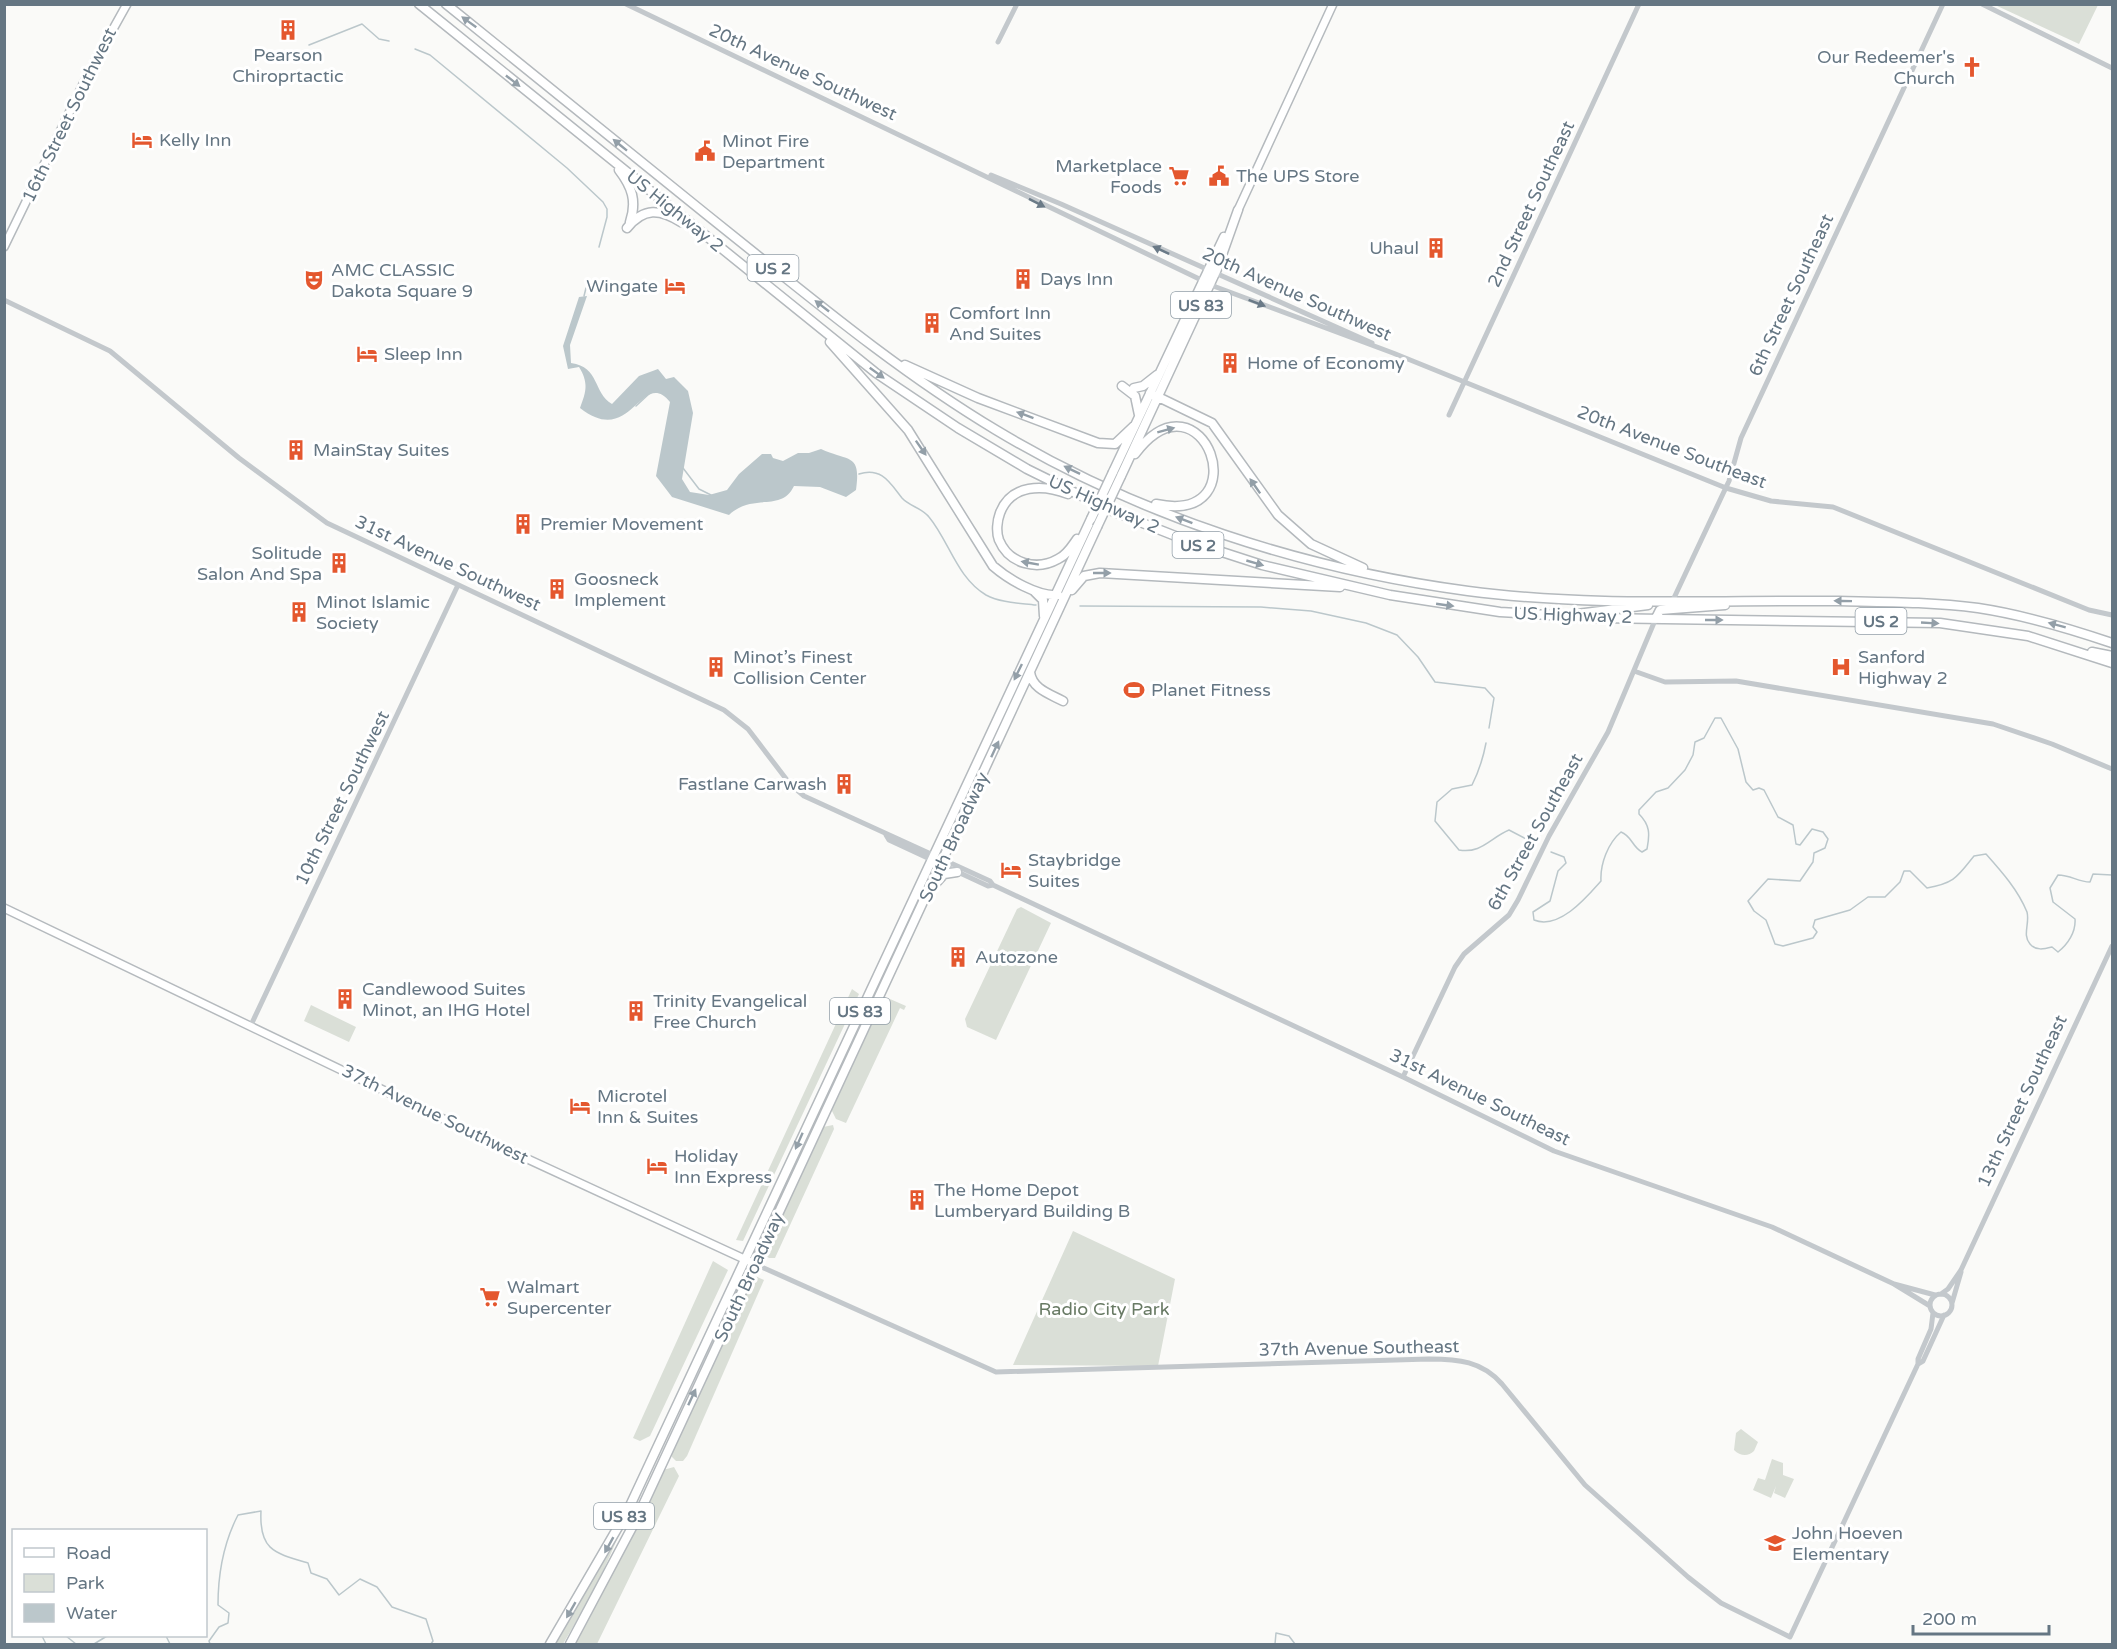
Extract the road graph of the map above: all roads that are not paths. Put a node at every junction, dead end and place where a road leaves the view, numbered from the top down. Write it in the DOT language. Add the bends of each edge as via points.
graph roads {
  1 [pos="120,4"];
  2 [pos="127,4"];
  3 [pos="419,4"];
  4 [pos="626,4"];
  5 [pos="1017,4"];
  6 [pos="1333,4"];
  7 [pos="1640,4"];
  8 [pos="1943,4"];
  9 [pos="1982,4"];
  10 [pos="448,6"];
  11 [pos="119,15"];
  12 [pos="998,42"];
  13 [pos="2112,68"];
  14 [pos="609,157"];
  15 [pos="967,166"];
  16 [pos="1238,210"];
  17 [pos="711,241"];
  18 [pos="4,247"];
  19 [pos="1211,273"];
  20 [pos="1206,282"];
  21 [pos="4,300"];
  22 [pos="798,310"];
  23 [pos="867,342"];
  24 [pos="1393,353"];
  25 [pos="1170,371"];
  26 [pos="1160,373"];
  27 [pos="1465,382"];
  28 [pos="1122,386"];
  29 [pos="1134,388"];
  30 [pos="1154,395"];
  31 [pos="1185,409"];
  32 [pos="1449,415"];
  33 [pos="1136,422"];
  34 [pos="1119,472"];
  35 [pos="1726,488"];
  36 [pos="1125,496"];
  37 [pos="1092,501"];
  38 [pos="1093,522"];
  39 [pos="1071,582"];
  40 [pos="1407,582"];
  41 [pos="458,585"];
  42 [pos="1350,586"];
  43 [pos="1030,588"];
  44 [pos="1055,596"];
  45 [pos="1673,600"];
  46 [pos="1764,601"];
  47 [pos="2112,615"];
  48 [pos="1559,617"];
  49 [pos="1656,618"];
  50 [pos="1044,619"];
  51 [pos="2112,643"];
  52 [pos="2068,648"];
  53 [pos="2112,656"];
  54 [pos="2112,663"];
  55 [pos="1032,668"];
  56 [pos="1634,671"];
  57 [pos="1063,701"];
  58 [pos="2112,769"];
  59 [pos="936,859"];
  60 [pos="957,872"];
  61 [pos="993,885"];
  62 [pos="914,897"];
  63 [pos="922,904"];
  64 [pos="4,908"];
  65 [pos="1062,917"];
  66 [pos="904,943"];
  67 [pos="2112,946"];
  68 [pos="870,988"];
  69 [pos="882,990"];
  70 [pos="251,1024"];
  71 [pos="850,1035"];
  72 [pos="845,1070"];
  73 [pos="1403,1077"];
  74 [pos="824,1116"];
  75 [pos="744,1259"];
  76 [pos="755,1264"];
  77 [pos="1961,1270"];
  78 [pos="1894,1284"];
  79 [pos="1938,1295"];
  80 [pos="1952,1304"];
  81 [pos="1929,1306"];
  82 [pos="1933,1313"];
  83 [pos="870,1314"];
  84 [pos="1944,1315"];
  85 [pos="1918,1364"];
  86 [pos="681,1396"];
  87 [pos="653,1455"];
  88 [pos="663,1461"];
  89 [pos="616,1560"];
  90 [pos="550,1644"];
  91 [pos="570,1644"];
  1 -- 11 [label="main road, 16th Street Southwest"];
  2 -- 11 [label="main road, 16th Street Southwest"];
  3 -- 14 [label="highway, US Highway 2 / US 2, one-way"];
  4 -- 15 [label="street, 20th Avenue Southwest"];
  5 -- 12 [label="street"];
  6 -- 16 [label="main road, South Broadway / US 83"];
  7 -- 27 [label="street, 2nd Street Southeast"];
  8 -- 35 [label="street, 6th Street Southeast" via="1740,438"];
  9 -- 13 [label="street"];
  23 -- 10 [label="highway, US Highway 2 / US 2, one-way"];
  11 -- 18 [label="main road, 16th Street Southwest"];
  14 -- 17 [label="highway, US Highway 2 / US 2"];
  14 -- 17 [label="highway" via="633,193 634,206 627,228 635,218 658,211"];
  19 -- 15 [label="street, 20th Avenue Southwest, one-way"];
  15 -- 20 [label="street, 20th Avenue Southwest, one-way" via="1059,214"];
  16 -- 19 [label="highway, South Broadway / US 83"];
  17 -- 22 [label="highway, US Highway 2 / US 2"];
  19 -- 20 [label="highway, South Broadway / US 83"];
  19 -- 24 [label="street, 20th Avenue Southwest"];
  20 -- 24 [label="street, 20th Avenue Southwest, one-way"];
  20 -- 25 [label="highway, South Broadway / US 83"];
  20 -- 26 [label="highway, South Broadway / US 83"];
  21 -- 41 [label="street, 31st Avenue Southwest" via="110,351 239,458 327,523"];
  22 -- 37 [label="highway, US Highway 2 / US 2, one-way" via="876,373 958,428"];
  22 -- 43 [label="highway, one-way" via="898,417 936,471 993,566"];
  33 -- 23 [label="highway, one-way" via="1115,444 1098,443 936,380"];
  36 -- 23 [label="highway, US Highway 2 / US 2, one-way" via="995,430"];
  24 -- 27 [label="street, 20th Avenue Southeast"];
  25 -- 30 [label="highway, South Broadway / US 83"];
  25 -- 31 [label="highway" via="1167,391"];
  26 -- 29 [label="highway" via="1149,383"];
  26 -- 30 [label="highway, South Broadway / US 83"];
  27 -- 32 [label="street, 2nd Street Southeast"];
  27 -- 35 [label="street, 20th Avenue Southeast"];
  28 -- 33 [label="highway" via="1135,396"];
  30 -- 31 [label="highway"];
  30 -- 33 [label="highway, South Broadway / US 83"];
  30 -- 34 [label="highway, South Broadway / US 83"];
  40 -- 31 [label="highway, one-way" via="1339,559 1305,539 1270,508 1220,431"];
  33 -- 34 [label="highway, South Broadway / US 83"];
  34 -- 36 [label="highway, one-way" via="1150,437 1163,430 1188,429 1203,438 1213,453 1215,462 1208,489 1189,504 1166,506"];
  34 -- 38 [label="highway, South Broadway / US 83, bridge"];
  35 -- 45 [label="street, 6th Street Southeast"];
  35 -- 47 [label="street, 20th Avenue Southeast" via="1771,501 1833,507 2089,610"];
  40 -- 36 [label="highway, US Highway 2 / US 2, one-way" via="1272,549"];
  38 -- 37 [label="highway, one-way" via="1060,559 1034,566 1009,554 1000,543 997,529 1005,502 1027,489 1046,488"];
  37 -- 42 [label="highway, US Highway 2 / US 2, one-way" via="1212,550"];
  38 -- 39 [label="highway, South Broadway / US 83"];
  38 -- 44 [label="highway, South Broadway / US 83"];
  39 -- 44 [label="highway"];
  39 -- 55 [label="highway, South Broadway / US 83"];
  40 -- 45 [label="highway, US Highway 2 / US 2" via="1547,600"];
  41 -- 59 [label="street, 31st Avenue Southwest" via="724,710 752,734 796,791"];
  41 -- 70 [label="street, 10th Street Southwest"];
  42 -- 48 [label="highway, US Highway 2 / US 2, one-way" via="1433,603"];
  55 -- 42 [label="highway, one-way" via="1074,587 1092,573 1326,588"];
  43 -- 44 [label="highway"];
  43 -- 50 [label="highway" via="1043,600"];
  44 -- 50 [label="highway, South Broadway / US 83"];
  45 -- 46 [label="highway, US Highway 2 / US 2"];
  45 -- 48 [label="highway" via="1666,605 1629,606"];
  46 -- 49 [label="highway" via="1665,609 1657,612"];
  51 -- 46 [label="highway, US Highway 2 / US 2, one-way" via="2033,619 1979,608"];
  48 -- 49 [label="highway, US Highway 2 / US 2"];
  49 -- 52 [label="highway, US Highway 2 / US 2, one-way" via="1940,623 1999,630"];
  49 -- 56 [label="street, 6th Street Southeast"];
  50 -- 59 [label="highway, South Broadway / US 83, one-way" via="965,784"];
  52 -- 53 [label="highway"];
  52 -- 54 [label="highway, US Highway 2 / US 2"];
  55 -- 57 [label="highway" via="1031,678 1039,689"];
  59 -- 55 [label="highway, South Broadway / US 83, one-way"];
  56 -- 58 [label="street" via="1665,682 1736,681 1993,724"];
  56 -- 73 [label="street, 6th Street Southeast" via="1590,768 1549,836 1518,900 1509,915 1464,954 1455,967"];
  59 -- 60 [label="street, 31st Avenue Southwest"];
  59 -- 61 [label="street, 31st Avenue Southwest"];
  59 -- 62 [label="highway, South Broadway / US 83"];
  59 -- 63 [label="highway, South Broadway / US 83"];
  59 -- 66 [label="highway"];
  60 -- 61 [label="street, 31st Avenue Southwest"];
  60 -- 63 [label="highway" via="938,878"];
  61 -- 65 [label="street, 31st Avenue Southwest"];
  62 -- 68 [label="highway, South Broadway / US 83"];
  62 -- 69 [label="highway" via="878,983"];
  63 -- 66 [label="highway, South Broadway / US 83"];
  64 -- 70 [label="main road, 37th Avenue Southwest"];
  65 -- 73 [label="street, 31st Avenue Southeast"];
  66 -- 69 [label="highway, South Broadway / US 83"];
  67 -- 77 [label="street, 13th Street Southeast"];
  68 -- 71 [label="highway, South Broadway / US 83"];
  68 -- 72 [label="highway" via="873,994 855,1034"];
  69 -- 72 [label="highway, South Broadway / US 83"];
  70 -- 75 [label="main road, 37th Avenue Southwest" via="508,1150"];
  71 -- 74 [label="highway" via="841,1064 819,1108"];
  71 -- 75 [label="highway, South Broadway / US 83, one-way"];
  72 -- 74 [label="highway, South Broadway / US 83"];
  73 -- 78 [label="street, 31st Avenue Southeast" via="1554,1151 1740,1214"];
  74 -- 76 [label="highway, South Broadway / US 83"];
  75 -- 76 [label="main road, 37th Avenue Southwest"];
  75 -- 86 [label="highway, South Broadway / US 83"];
  76 -- 83 [label="street, 37th Avenue Southwest"];
  88 -- 76 [label="highway, South Broadway / US 83, one-way"];
  77 -- 79 [label="street, 13th Street Southeast" via="1948,1289"];
  77 -- 80 [label="street, 13th Street Southeast"];
  78 -- 79 [label="street, 31st Avenue Southeast"];
  78 -- 81 [label="street, 31st Avenue Southeast"];
  79 -- 80 [label="street" via="1948,1296"];
  79 -- 81 [label="street"];
  80 -- 84 [label="street"];
  81 -- 82 [label="street"];
  82 -- 84 [label="street"];
  82 -- 85 [label="street"];
  83 -- 85 [label="street, 37th Avenue Southeast" via="988,1370 1004,1373 1429,1359 1474,1363 1498,1379 1585,1485 1692,1581 1721,1603 1790,1637"];
  84 -- 85 [label="street" via="1923,1361"];
  86 -- 87 [label="highway, South Broadway / US 83"];
  86 -- 88 [label="highway" via="660,1454"];
  87 -- 89 [label="highway" via="656,1460"];
  87 -- 90 [label="highway, US 83, one-way" via="628,1510"];
  88 -- 89 [label="highway, US 83"];
  89 -- 91 [label="highway, US 83"];
}
